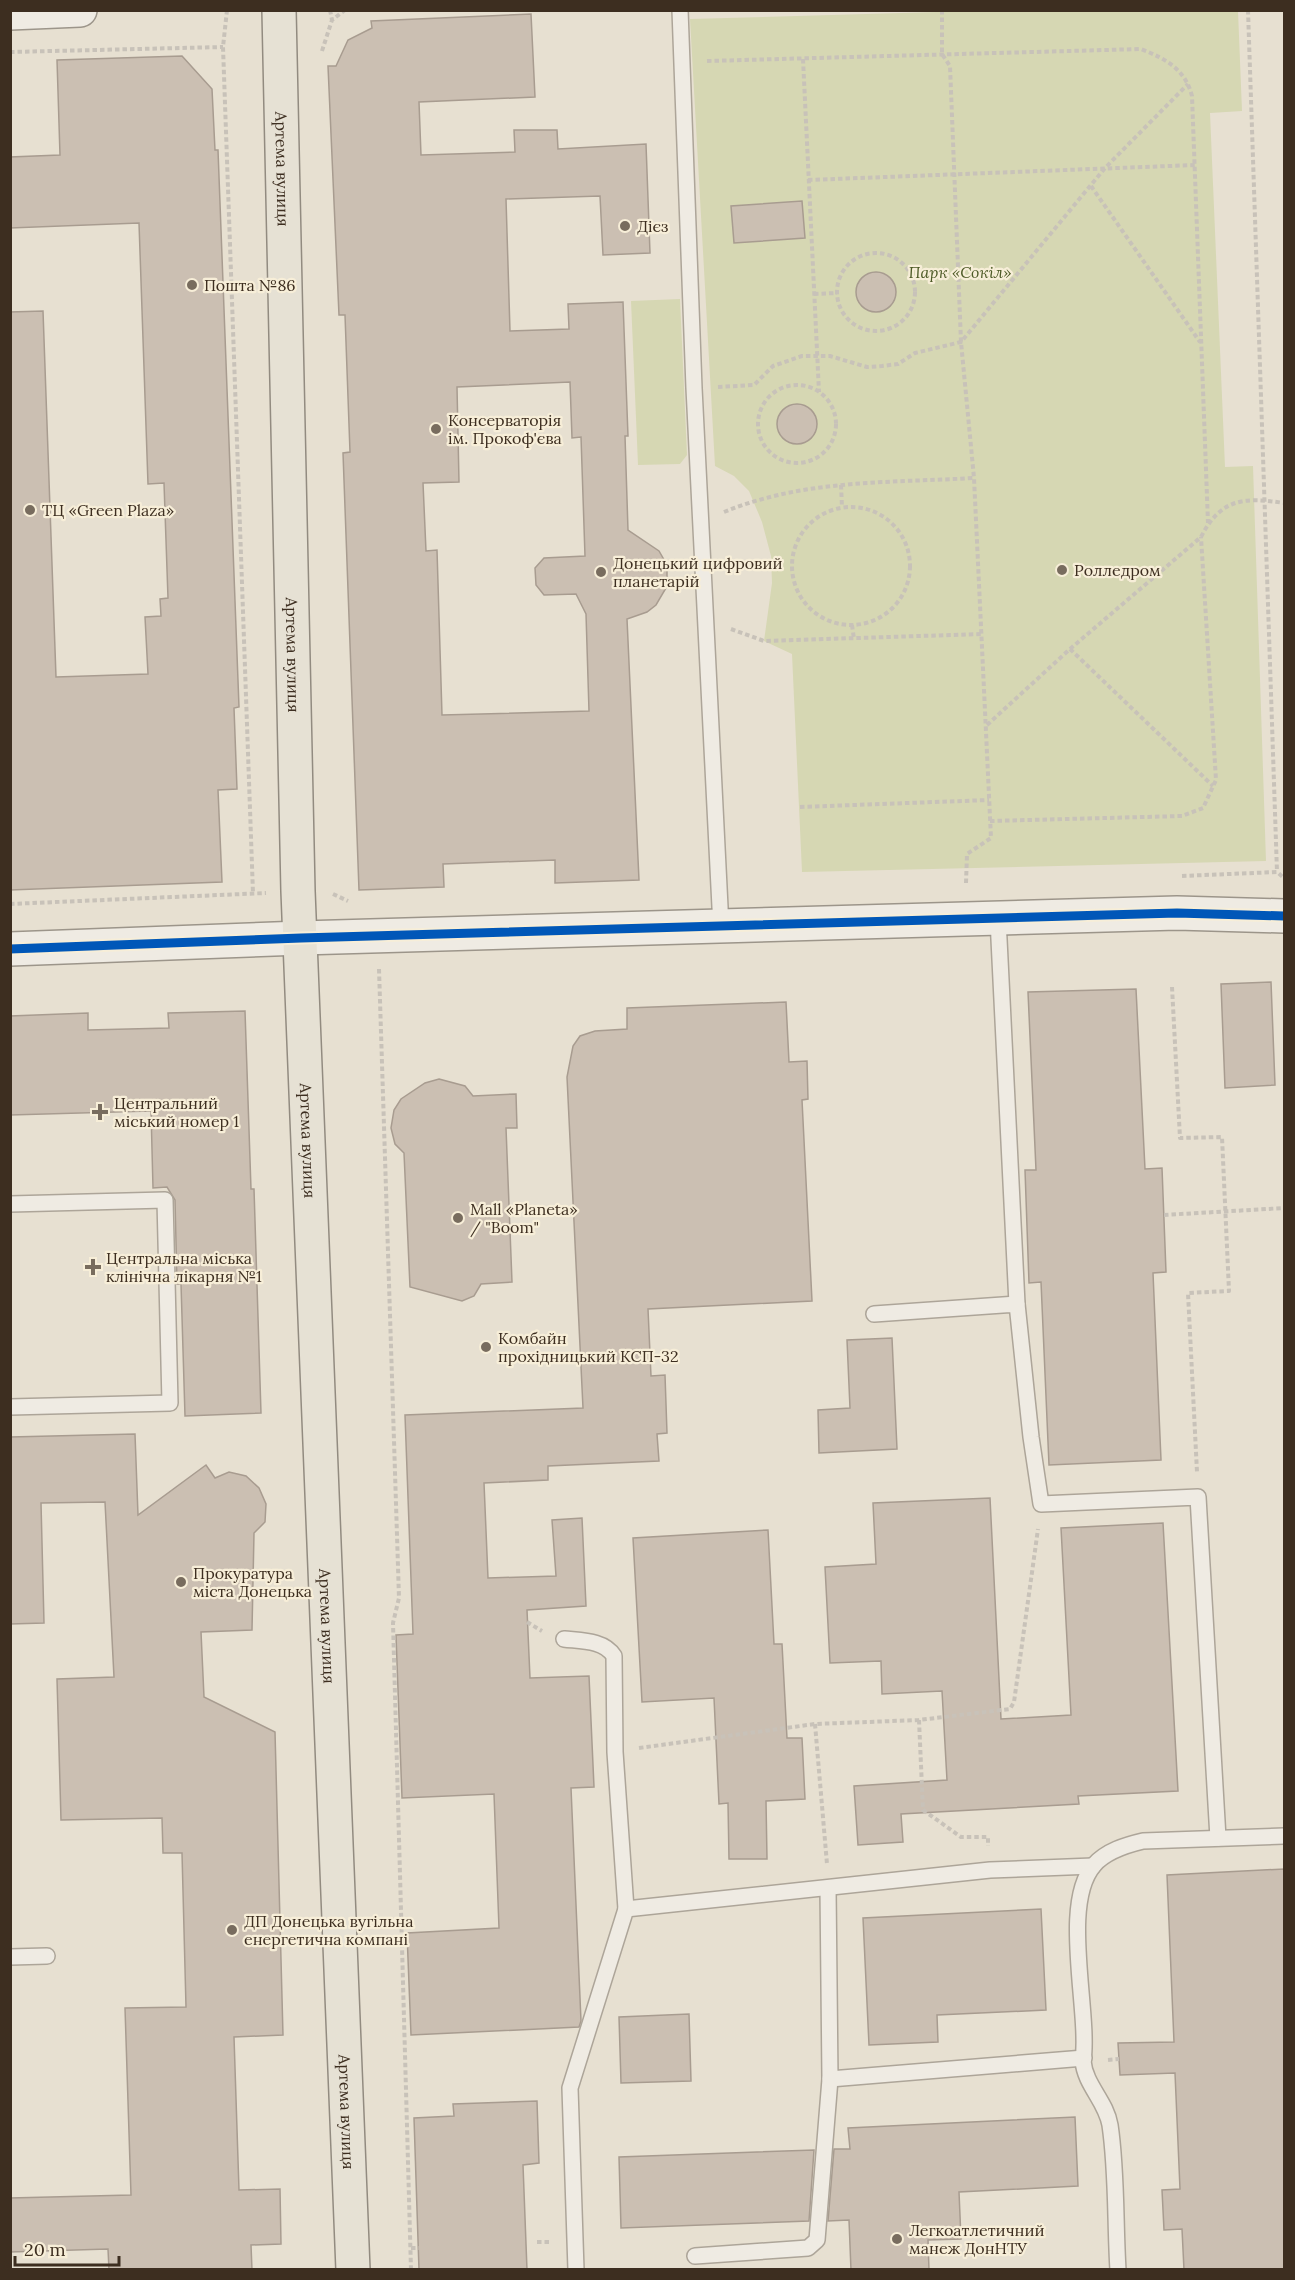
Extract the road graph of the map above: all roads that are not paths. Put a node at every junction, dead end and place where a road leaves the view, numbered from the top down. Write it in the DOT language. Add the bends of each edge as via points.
graph roads {
  1 [pos="80,10"];
  2 [pos="279,10"];
  3 [pos="680,10"];
  4 [pos="10,13"];
  5 [pos="1284,916"];
  6 [pos="998,919"];
  7 [pos="721,927"];
  8 [pos="301,938"];
  9 [pos="10,949"];
  10 [pos="10,1204"];
  11 [pos="1017,1304"];
  12 [pos="874,1314"];
  13 [pos="10,1407"];
  14 [pos="564,1639"];
  15 [pos="1284,1836"];
  16 [pos="1218,1838"];
  17 [pos="1093,1866"];
  18 [pos="828,1888"];
  19 [pos="626,1909"];
  20 [pos="47,1956"];
  21 [pos="10,1957"];
  22 [pos="1084,2058"];
  23 [pos="830,2079"];
  24 [pos="695,2256"];
  25 [pos="353,2270"];
  26 [pos="576,2270"];
  27 [pos="1118,2270"];
  1 -- 4 [label="street"];
  2 -- 8 [label="main road, Артема вулиця" via="283,309"];
  3 -- 7 [label="lane"];
  5 -- 6 [label="street" via="1177,913"];
  6 -- 7 [label="street"];
  6 -- 11 [label="lane"];
  7 -- 8 [label="street"];
  8 -- 9 [label="street"];
  8 -- 25 [label="main road, Артема вулиця"];
  10 -- 13 [label="lane" via="165,1200 170,1403"];
  11 -- 12 [label="lane"];
  11 -- 16 [label="lane" via="1041,1504 1198,1497"];
  14 -- 19 [label="lane" via="602,1645 614,1656 615,1752"];
  15 -- 16 [label="lane"];
  16 -- 17 [label="lane" via="1143,1841 1123,1846"];
  17 -- 18 [label="lane" via="990,1870"];
  17 -- 22 [label="lane" via="1079,1904"];
  18 -- 19 [label="lane"];
  18 -- 23 [label="lane"];
  19 -- 26 [label="lane" via="570,2088"];
  20 -- 21 [label="lane"];
  22 -- 23 [label="lane"];
  22 -- 27 [label="lane" via="1086,2076 1110,2126"];
  23 -- 24 [label="lane" via="817,2240 808,2248"];
}
